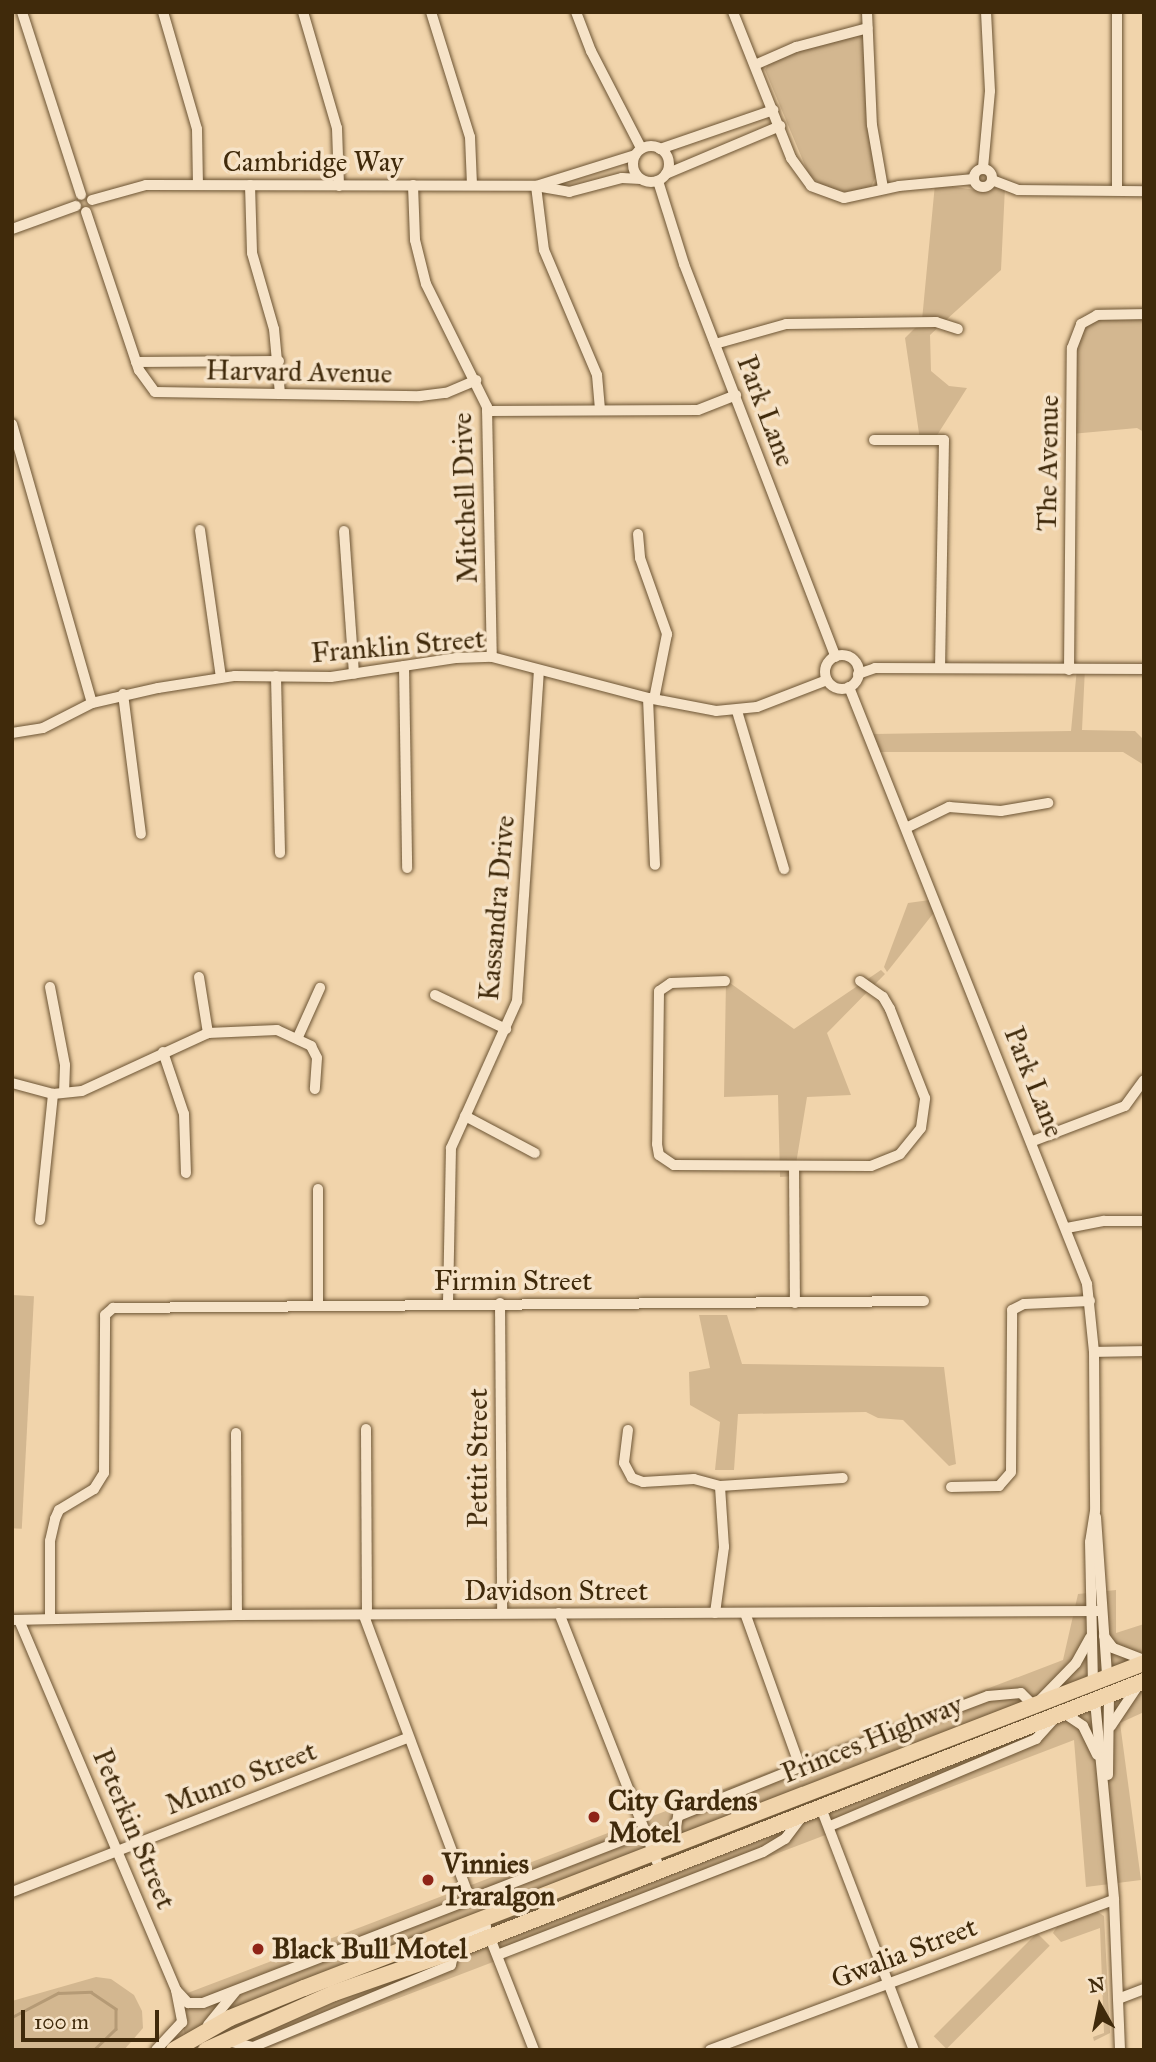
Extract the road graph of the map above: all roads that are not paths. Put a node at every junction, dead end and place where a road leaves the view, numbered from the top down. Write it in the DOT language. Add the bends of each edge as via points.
graph roads {
  1 [pos="22,12"];
  2 [pos="163,12"];
  3 [pos="303,12"];
  4 [pos="431,12"];
  5 [pos="576,12"];
  6 [pos="733,12"];
  7 [pos="867,12"];
  8 [pos="986,12"];
  9 [pos="1117,12"];
  10 [pos="868,28"];
  11 [pos="757,64"];
  12 [pos="773,110"];
  13 [pos="780,126"];
  14 [pos="709,135"];
  15 [pos="660,149"];
  16 [pos="638,152"];
  17 [pos="715,152"];
  18 [pos="984,168"];
  19 [pos="662,177"];
  20 [pos="641,179"];
  21 [pos="974,179"];
  22 [pos="992,180"];
  23 [pos="198,185"];
  24 [pos="250,185"];
  25 [pos="413,185"];
  26 [pos="472,185"];
  27 [pos="339,186"];
  28 [pos="536,186"];
  29 [pos="883,188"];
  30 [pos="1116,190"];
  31 [pos="1144,191"];
  32 [pos="84,203"];
  33 [pos="12,229"];
  34 [pos="1144,314"];
  35 [pos="958,329"];
  36 [pos="715,344"];
  37 [pos="279,361"];
  38 [pos="136,362"];
  39 [pos="475,380"];
  40 [pos="280,394"];
  41 [pos="736,395"];
  42 [pos="600,410"];
  43 [pos="487,411"];
  44 [pos="12,424"];
  45 [pos="874,440"];
  46 [pos="200,530"];
  47 [pos="344,531"];
  48 [pos="638,534"];
  49 [pos="492,657"];
  50 [pos="836,657"];
  51 [pos="852,659"];
  52 [pos="404,666"];
  53 [pos="940,667"];
  54 [pos="875,668"];
  55 [pos="1144,669"];
  56 [pos="1069,670"];
  57 [pos="539,671"];
  58 [pos="354,674"];
  59 [pos="858,674"];
  60 [pos="276,676"];
  61 [pos="221,678"];
  62 [pos="827,680"];
  63 [pos="849,687"];
  64 [pos="123,694"];
  65 [pos="651,699"];
  66 [pos="92,703"];
  67 [pos="737,711"];
  68 [pos="12,733"];
  69 [pos="1048,803"];
  70 [pos="908,827"];
  71 [pos="141,834"];
  72 [pos="280,853"];
  73 [pos="654,865"];
  74 [pos="407,867"];
  75 [pos="784,869"];
  76 [pos="199,977"];
  77 [pos="725,981"];
  78 [pos="860,981"];
  79 [pos="50,987"];
  80 [pos="320,988"];
  81 [pos="435,995"];
  82 [pos="506,1029"];
  83 [pos="208,1033"];
  84 [pos="298,1037"];
  85 [pos="163,1052"];
  86 [pos="1144,1080"];
  87 [pos="12,1083"];
  88 [pos="315,1088"];
  89 [pos="59,1092"];
  90 [pos="465,1116"];
  91 [pos="1033,1142"];
  92 [pos="535,1153"];
  93 [pos="794,1166"];
  94 [pos="186,1173"];
  95 [pos="318,1189"];
  96 [pos="40,1220"];
  97 [pos="1144,1221"];
  98 [pos="1068,1228"];
  99 [pos="924,1301"];
  100 [pos="1090,1301"];
  101 [pos="448,1303"];
  102 [pos="500,1303"];
  103 [pos="795,1303"];
  104 [pos="318,1305"];
  105 [pos="1144,1351"];
  106 [pos="1094,1352"];
  107 [pos="366,1429"];
  108 [pos="628,1430"];
  109 [pos="236,1433"];
  110 [pos="843,1478"];
  111 [pos="720,1486"];
  112 [pos="951,1487"];
  113 [pos="1096,1611"];
  114 [pos="502,1613"];
  115 [pos="559,1613"];
  116 [pos="715,1613"];
  117 [pos="745,1613"];
  118 [pos="237,1615"];
  119 [pos="366,1616"];
  120 [pos="50,1617"];
  121 [pos="16,1620"];
  122 [pos="1097,1634"];
  123 [pos="1144,1661"];
  124 [pos="1100,1679"];
  125 [pos="1142,1681"];
  126 [pos="1102,1698"];
  127 [pos="1036,1702"];
  128 [pos="1060,1714"];
  129 [pos="1109,1731"];
  130 [pos="408,1738"];
  131 [pos="800,1767"];
  132 [pos="1102,1771"];
  133 [pos="821,1808"];
  134 [pos="805,1815"];
  135 [pos="1108,1820"];
  136 [pos="830,1826"];
  137 [pos="645,1832"];
  138 [pos="671,1847"];
  139 [pos="114,1852"];
  140 [pos="654,1854"];
  141 [pos="660,1870"];
  142 [pos="12,1892"];
  143 [pos="470,1899"];
  144 [pos="1114,1900"];
  145 [pos="487,1927"];
  146 [pos="449,1947"];
  147 [pos="393,1954"];
  148 [pos="500,1954"];
  149 [pos="890,1984"];
  150 [pos="1144,1989"];
  151 [pos="176,1990"];
  152 [pos="235,1992"];
  153 [pos="334,1993"];
  154 [pos="1118,1999"];
  155 [pos="227,2013"];
  156 [pos="227,2041"];
  157 [pos="195,2044"];
  158 [pos="724,2047"];
  159 [pos="156,2050"];
  160 [pos="174,2050"];
  161 [pos="206,2050"];
  162 [pos="534,2050"];
  163 [pos="710,2050"];
  164 [pos="914,2050"];
  165 [pos="1120,2050"];
  1 -- 32 [label="street, Harvard Avenue"];
  2 -- 23 [label="street" via="197,129"];
  3 -- 27 [label="street" via="335,119"];
  4 -- 26 [label="street" via="470,137"];
  5 -- 16 [label="street"];
  6 -- 11 [label="street"];
  7 -- 10 [label="street"];
  8 -- 18 [label="street" via="990,92"];
  9 -- 30 [label="street"];
  10 -- 11 [label="street" via="796,47"];
  10 -- 29 [label="street" via="872,125"];
  11 -- 12 [label="street"];
  12 -- 13 [label="street"];
  12 -- 14 [label="street"];
  13 -- 17 [label="street"];
  13 -- 29 [label="street" via="792,158 811,186 844,198"];
  14 -- 15 [label="street"];
  14 -- 17 [label="street"];
  15 -- 16 [label="street"];
  15 -- 19 [label="street" via="668,159"];
  16 -- 20 [label="street" via="633,170"];
  16 -- 28 [label="street, Cambridge Way"];
  17 -- 19 [label="street"];
  18 -- 21 [label="street" via="977,170"];
  18 -- 22 [label="street"];
  19 -- 20 [label="street"];
  19 -- 36 [label="street, Park Lane" via="684,264"];
  20 -- 28 [label="street, Cambridge Way" via="622,178 569,192"];
  21 -- 22 [label="street" via="984,187"];
  21 -- 29 [label="street"];
  22 -- 30 [label="street" via="1018,190"];
  23 -- 24 [label="street, Cambridge Way"];
  23 -- 32 [label="street, Cambridge Way" via="136,186"];
  24 -- 27 [label="street, Cambridge Way"];
  24 -- 37 [label="street" via="252,253"];
  25 -- 26 [label="street, Cambridge Way"];
  25 -- 27 [label="street, Cambridge Way"];
  25 -- 39 [label="street, Mitchell Drive" via="415,240 426,284"];
  26 -- 28 [label="street, Cambridge Way"];
  28 -- 42 [label="street" via="544,250 597,375"];
  30 -- 31 [label="street"];
  32 -- 33 [label="street, Cambridge Way"];
  32 -- 38 [label="street, Harvard Avenue"];
  34 -- 56 [label="street, The Avenue" via="1097,315 1081,324 1072,348"];
  35 -- 36 [label="street" via="936,322 786,324"];
  36 -- 41 [label="street, Park Lane"];
  37 -- 38 [label="street, Harvard Avenue"];
  37 -- 40 [label="street"];
  38 -- 40 [label="street, Harvard Avenue" via="146,385 160,393"];
  39 -- 40 [label="street, Harvard Avenue" via="435,396"];
  39 -- 43 [label="street, Mitchell Drive"];
  41 -- 42 [label="street" via="698,410"];
  41 -- 50 [label="street, Park Lane"];
  42 -- 43 [label="street"];
  43 -- 49 [label="street, Mitchell Drive"];
  44 -- 66 [label="street"];
  45 -- 53 [label="street" via="944,440"];
  46 -- 61 [label="street"];
  47 -- 58 [label="street"];
  48 -- 65 [label="street" via="640,558 667,634"];
  49 -- 52 [label="street, Franklin Street"];
  49 -- 57 [label="street, Franklin Street"];
  50 -- 51 [label="street"];
  50 -- 62 [label="street" via="825,669"];
  51 -- 54 [label="street"];
  51 -- 59 [label="street"];
  52 -- 58 [label="street, Franklin Street"];
  52 -- 74 [label="street"];
  53 -- 54 [label="street"];
  53 -- 56 [label="street"];
  54 -- 59 [label="street"];
  55 -- 56 [label="street"];
  57 -- 65 [label="street, Franklin Street"];
  57 -- 82 [label="street, Kassandra Drive" via="517,1002"];
  58 -- 60 [label="street, Franklin Street" via="309,679"];
  59 -- 63 [label="street"];
  60 -- 61 [label="street, Franklin Street"];
  60 -- 72 [label="street"];
  61 -- 64 [label="street, Franklin Street"];
  62 -- 63 [label="street" via="834,687"];
  62 -- 67 [label="street, Franklin Street"];
  63 -- 70 [label="street, Park Lane"];
  64 -- 66 [label="street, Franklin Street"];
  64 -- 71 [label="street"];
  65 -- 67 [label="street, Franklin Street"];
  65 -- 73 [label="street"];
  66 -- 68 [label="street, Franklin Street" via="43,727"];
  67 -- 75 [label="street"];
  69 -- 70 [label="street" via="1001,811 949,807"];
  70 -- 91 [label="street, Park Lane"];
  76 -- 83 [label="street"];
  77 -- 93 [label="street" via="671,983 659,991 659,1155 687,1166"];
  78 -- 93 [label="street" via="883,997 890,1009 925,1098 921,1128 900,1154 885,1162"];
  79 -- 89 [label="street" via="65,1065"];
  80 -- 84 [label="street"];
  81 -- 82 [label="street"];
  82 -- 90 [label="street, Kassandra Drive"];
  83 -- 84 [label="street" via="277,1030"];
  83 -- 85 [label="street"];
  84 -- 88 [label="street" via="317,1058"];
  85 -- 89 [label="street" via="112,1080 82,1091"];
  85 -- 94 [label="street" via="184,1114"];
  86 -- 91 [label="street" via="1125,1106"];
  87 -- 89 [label="street"];
  89 -- 96 [label="street"];
  90 -- 92 [label="street"];
  90 -- 101 [label="street, Kassandra Drive" via="451,1148"];
  91 -- 98 [label="street, Park Lane"];
  93 -- 103 [label="street"];
  95 -- 104 [label="street"];
  97 -- 98 [label="street" via="1104,1221"];
  98 -- 100 [label="street, Park Lane"];
  99 -- 103 [label="street, Firmin Street"];
  100 -- 106 [label="street, Park Lane"];
  100 -- 112 [label="street" via="1024,1304 1012,1310 1009,1484"];
  101 -- 102 [label="street, Firmin Street"];
  101 -- 104 [label="street, Firmin Street"];
  102 -- 103 [label="street, Firmin Street"];
  102 -- 114 [label="street, Pettit Street"];
  104 -- 120 [label="street, Firmin Street" via="130,1305 113,1308 105,1315 104,1473 94,1489 60,1510 51,1529"];
  105 -- 106 [label="street"];
  106 -- 113 [label="street, Park Lane" via="1095,1511 1101,1542"];
  107 -- 119 [label="street"];
  108 -- 111 [label="street" via="623,1453 632,1478 643,1482 704,1480"];
  109 -- 118 [label="street"];
  110 -- 111 [label="street"];
  111 -- 116 [label="street" via="724,1547"];
  113 -- 117 [label="street, Davidson Street"];
  113 -- 122 [label="street, Park Lane"];
  114 -- 115 [label="street, Davidson Street"];
  114 -- 119 [label="street, Davidson Street"];
  115 -- 116 [label="street, Davidson Street"];
  115 -- 137 [label="street"];
  116 -- 117 [label="street, Davidson Street"];
  117 -- 131 [label="street"];
  118 -- 119 [label="street, Davidson Street"];
  118 -- 120 [label="street, Davidson Street"];
  119 -- 130 [label="street"];
  120 -- 121 [label="street, Davidson Street"];
  121 -- 139 [label="street, Peterkin Street"];
  122 -- 123 [label="street" via="1113,1648"];
  122 -- 124 [label="street, Park Lane"];
  122 -- 127 [label="street" via="1076,1664"];
  123 -- 124 [label="highway, Princes Highway"];
  124 -- 126 [label="highway"];
  124 -- 127 [label="highway, Princes Highway"];
  125 -- 126 [label="highway, Princes Highway"];
  125 -- 129 [label="street"];
  126 -- 128 [label="highway, Princes Highway"];
  126 -- 129 [label="street"];
  126 -- 132 [label="street"];
  127 -- 131 [label="street" via="1021,1693 988,1696"];
  127 -- 138 [label="highway, Princes Highway"];
  128 -- 132 [label="street" via="1083,1726"];
  128 -- 133 [label="highway, Princes Highway"];
  128 -- 136 [label="street" via="1035,1739"];
  129 -- 135 [label="street"];
  130 -- 139 [label="street, Munro Street"];
  130 -- 143 [label="street"];
  131 -- 138 [label="street" via="678,1816"];
  132 -- 135 [label="street"];
  133 -- 134 [label="highway, Princes Highway"];
  133 -- 136 [label="street"];
  134 -- 141 [label="highway, Princes Highway"];
  134 -- 148 [label="street" via="785,1839 763,1852"];
  135 -- 144 [label="street"];
  136 -- 149 [label="street"];
  137 -- 140 [label="street"];
  137 -- 143 [label="street"];
  138 -- 140 [label="highway, Princes Highway"];
  139 -- 142 [label="street, Munro Street"];
  139 -- 151 [label="street, Peterkin Street"];
  140 -- 141 [label="street"];
  140 -- 145 [label="highway, Princes Highway"];
  141 -- 145 [label="highway, Princes Highway"];
  143 -- 152 [label="street"];
  144 -- 149 [label="street, Gwalia Street"];
  144 -- 154 [label="street"];
  145 -- 146 [label="highway, Princes Highway"];
  145 -- 147 [label="highway, Princes Highway"];
  145 -- 148 [label="street"];
  146 -- 147 [label="street"];
  146 -- 153 [label="highway, Princes Highway"];
  146 -- 156 [label="street" via="451,1965 439,1973 253,2047"];
  147 -- 155 [label="highway, Princes Highway"];
  148 -- 162 [label="street"];
  149 -- 158 [label="street, Gwalia Street"];
  149 -- 164 [label="street"];
  150 -- 154 [label="street"];
  151 -- 152 [label="street" via="188,2003"];
  151 -- 159 [label="street, Peterkin Street" via="182,2022"];
  152 -- 155 [label="street"];
  153 -- 155 [label="highway" via="238,2025"];
  153 -- 156 [label="highway, Princes Highway"];
  154 -- 165 [label="street"];
  155 -- 157 [label="highway, Princes Highway"];
  156 -- 161 [label="highway, Princes Highway"];
  157 -- 160 [label="highway, Princes Highway"];
  158 -- 163 [label="street, Gwalia Street"];
}
